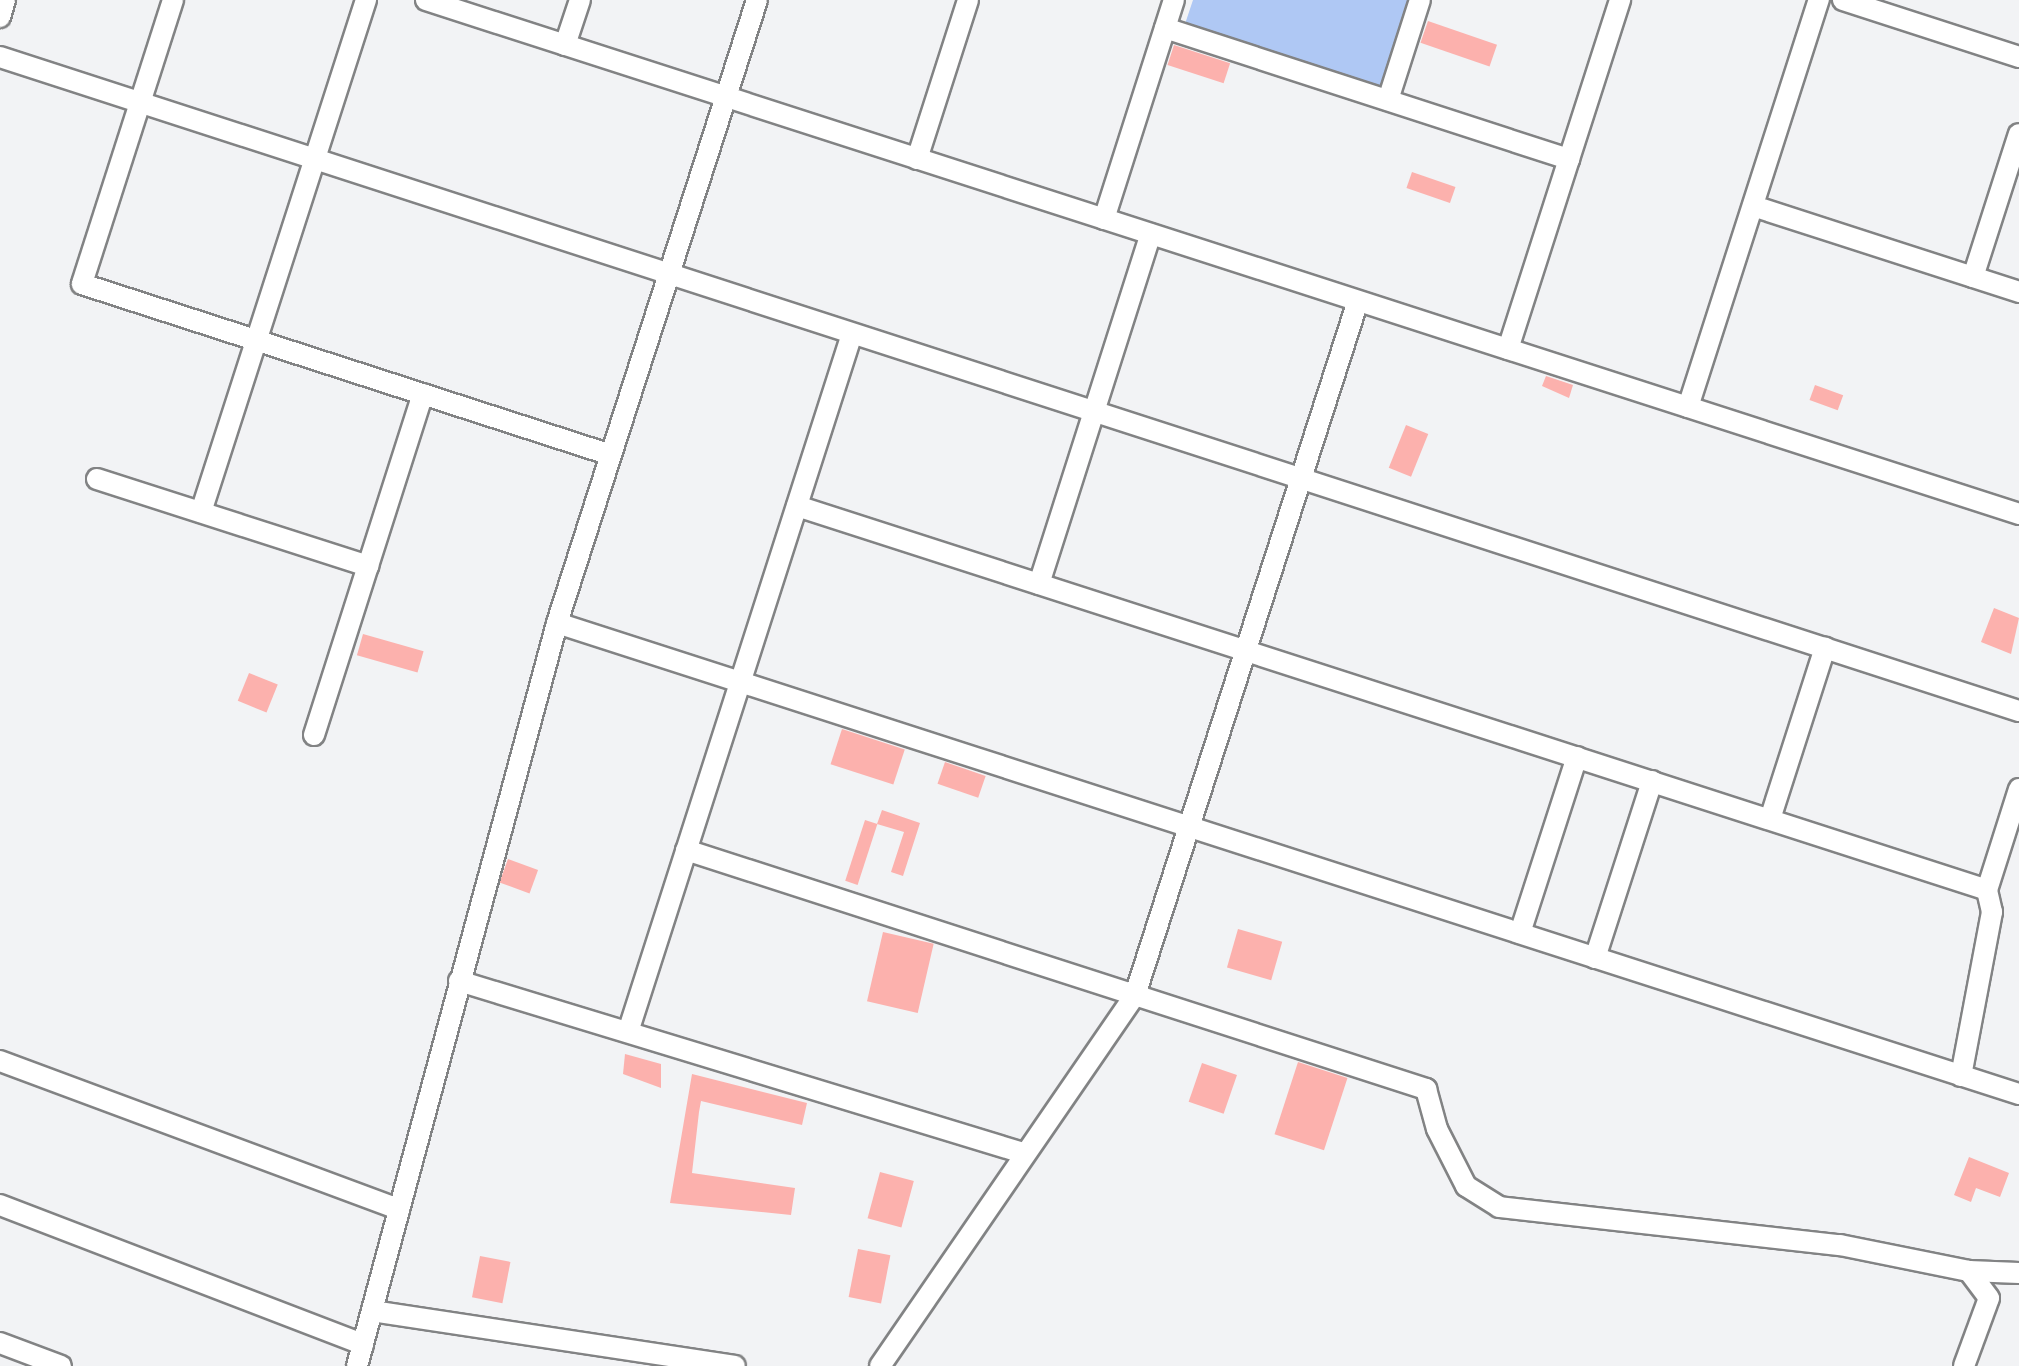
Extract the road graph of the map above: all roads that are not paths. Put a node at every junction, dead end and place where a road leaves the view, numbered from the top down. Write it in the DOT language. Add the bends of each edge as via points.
graph roads {
  1 [pos="6,0"];
  2 [pos="173,0"];
  3 [pos="366,0"];
  4 [pos="426,0"];
  5 [pos="580,0"];
  6 [pos="756,0"];
  7 [pos="968,0"];
  8 [pos="1174,0"];
  9 [pos="1420,0"];
  10 [pos="1620,0"];
  11 [pos="1819,0"];
  12 [pos="1842,0"];
  13 [pos="0,17"];
  14 [pos="1165,28"];
  15 [pos="565,45"];
  16 [pos="0,56"];
  17 [pos="2019,57"];
  18 [pos="726,97"];
  19 [pos="1388,100"];
  20 [pos="140,104"];
  21 [pos="2019,134"];
  22 [pos="917,159"];
  23 [pos="1569,159"];
  24 [pos="314,160"];
  25 [pos="1753,206"];
  26 [pos="1104,219"];
  27 [pos="1151,234"];
  28 [pos="668,275"];
  29 [pos="1973,278"];
  30 [pos="2019,292"];
  31 [pos="1358,301"];
  32 [pos="852,334"];
  33 [pos="256,341"];
  34 [pos="1508,349"];
  35 [pos="423,394"];
  36 [pos="1688,408"];
  37 [pos="1094,412"];
  38 [pos="610,455"];
  39 [pos="96,479"];
  40 [pos="1301,479"];
  41 [pos="797,506"];
  42 [pos="201,512"];
  43 [pos="2019,514"];
  44 [pos="368,566"];
  45 [pos="1039,584"];
  46 [pos="556,622"];
  47 [pos="1825,648"];
  48 [pos="1246,650"];
  49 [pos="740,682"];
  50 [pos="2019,710"];
  51 [pos="314,735"];
  52 [pos="1577,757"];
  53 [pos="1652,782"];
  54 [pos="2019,789"];
  55 [pos="1770,820"];
  56 [pos="1189,827"];
  57 [pos="686,850"];
  58 [pos="1987,890"];
  59 [pos="1520,933"];
  60 [pos="1595,958"];
  61 [pos="459,981"];
  62 [pos="1135,995"];
  63 [pos="628,1032"];
  64 [pos="0,1062"];
  65 [pos="1961,1076"];
  66 [pos="2019,1094"];
  67 [pos="1024,1153"];
  68 [pos="0,1205"];
  69 [pos="399,1208"];
  70 [pos="1969,1271"];
  71 [pos="2019,1272"];
  72 [pos="372,1312"];
  73 [pos="0,1344"];
  74 [pos="363,1344"];
  75 [pos="634,1359"];
  76 [pos="28,1360"];
  77 [pos="61,1366"];
  78 [pos="357,1366"];
  79 [pos="735,1366"];
  80 [pos="880,1366"];
  81 [pos="1964,1366"];
  1 -- 13 [label="street"];
  2 -- 20 [label="street"];
  3 -- 24 [label="street"];
  4 -- 15 [label="street"];
  5 -- 15 [label="street"];
  6 -- 18 [label="street"];
  7 -- 22 [label="street"];
  8 -- 14 [label="street"];
  9 -- 19 [label="street"];
  10 -- 23 [label="street"];
  11 -- 25 [label="street"];
  12 -- 17 [label="street"];
  14 -- 19 [label="street"];
  14 -- 26 [label="street"];
  15 -- 18 [label="street"];
  16 -- 20 [label="street"];
  18 -- 22 [label="street"];
  18 -- 28 [label="street"];
  19 -- 23 [label="street"];
  20 -- 24 [label="street"];
  20 -- 33 [label="street" via="82,284"];
  21 -- 29 [label="street"];
  22 -- 26 [label="street"];
  23 -- 34 [label="street"];
  24 -- 28 [label="street"];
  24 -- 33 [label="street"];
  25 -- 29 [label="street"];
  25 -- 36 [label="street"];
  26 -- 27 [label="street"];
  27 -- 31 [label="street"];
  27 -- 37 [label="street"];
  28 -- 32 [label="street"];
  28 -- 38 [label="street"];
  29 -- 30 [label="street"];
  31 -- 34 [label="street"];
  31 -- 40 [label="street"];
  32 -- 37 [label="street"];
  32 -- 41 [label="street"];
  33 -- 35 [label="street"];
  33 -- 42 [label="street"];
  34 -- 36 [label="street"];
  35 -- 38 [label="street"];
  35 -- 44 [label="street"];
  36 -- 43 [label="street"];
  37 -- 40 [label="street"];
  37 -- 45 [label="street"];
  38 -- 46 [label="street"];
  39 -- 42 [label="street"];
  40 -- 47 [label="street"];
  40 -- 48 [label="street"];
  41 -- 45 [label="street"];
  41 -- 49 [label="street"];
  42 -- 44 [label="street"];
  44 -- 51 [label="street"];
  45 -- 48 [label="street"];
  46 -- 49 [label="street"];
  46 -- 61 [label="street"];
  47 -- 50 [label="street"];
  47 -- 55 [label="street"];
  48 -- 52 [label="street"];
  48 -- 56 [label="street"];
  49 -- 56 [label="street"];
  49 -- 57 [label="street"];
  52 -- 53 [label="street"];
  52 -- 59 [label="street"];
  53 -- 55 [label="street"];
  53 -- 60 [label="street"];
  54 -- 58 [label="street"];
  55 -- 58 [label="street"];
  56 -- 59 [label="street"];
  56 -- 62 [label="street"];
  57 -- 62 [label="street"];
  57 -- 63 [label="street"];
  58 -- 65 [label="street" via="1992,912"];
  59 -- 60 [label="street"];
  60 -- 65 [label="street"];
  61 -- 63 [label="street"];
  61 -- 69 [label="street"];
  62 -- 67 [label="street"];
  62 -- 70 [label="street" via="1426,1089 1437,1130 1466,1186 1499,1207 1840,1245"];
  63 -- 67 [label="street"];
  64 -- 69 [label="street"];
  65 -- 66 [label="street"];
  67 -- 80 [label="street"];
  68 -- 74 [label="street"];
  69 -- 72 [label="street"];
  70 -- 71 [label="street"];
  70 -- 81 [label="street" via="1989,1298"];
  72 -- 74 [label="street"];
  72 -- 75 [label="street"];
  73 -- 76 [label="street"];
  74 -- 78 [label="street"];
  75 -- 79 [label="street"];
  76 -- 77 [label="street"];
}
